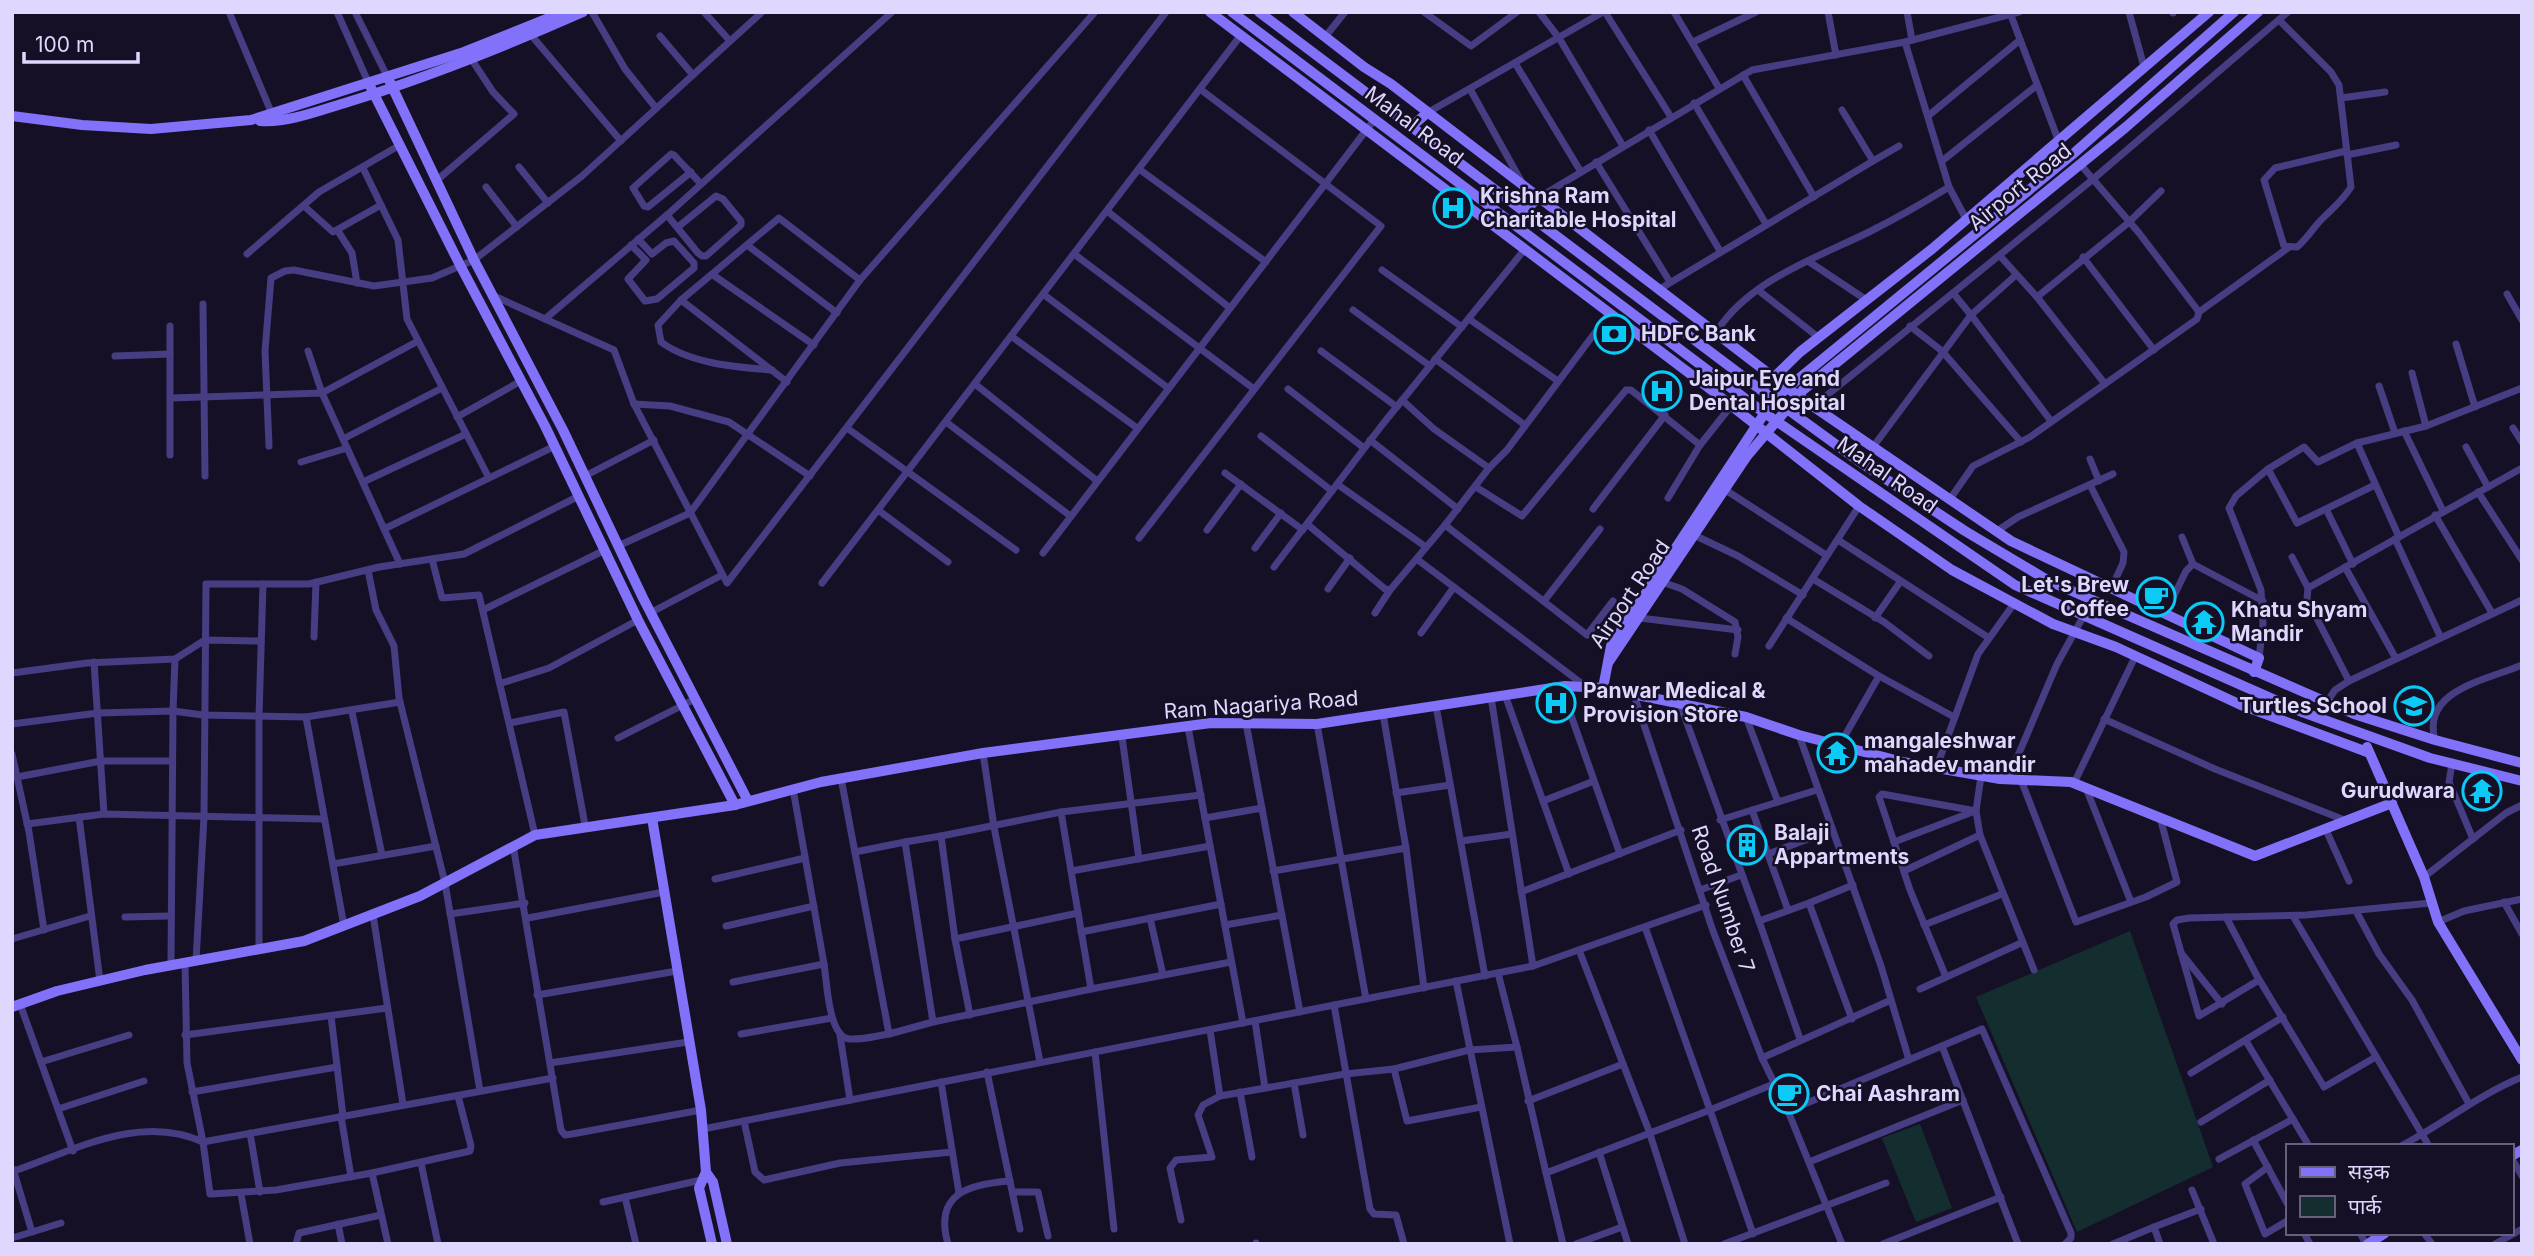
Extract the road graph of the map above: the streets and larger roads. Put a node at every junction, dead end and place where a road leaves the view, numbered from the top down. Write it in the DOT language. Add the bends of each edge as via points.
graph roads {
  1 [pos="229,12"];
  2 [pos="337,12"];
  3 [pos="355,12"];
  4 [pos="564,12"];
  5 [pos="583,12"];
  6 [pos="592,12"];
  7 [pos="705,12"];
  8 [pos="762,12"];
  9 [pos="892,12"];
  10 [pos="1095,12"];
  11 [pos="1166,12"];
  12 [pos="1210,12"];
  13 [pos="1232,12"];
  14 [pos="1259,12"];
  15 [pos="1293,12"];
  16 [pos="1345,12"];
  17 [pos="1424,12"];
  18 [pos="1517,12"];
  19 [pos="1539,12"];
  20 [pos="1604,12"];
  21 [pos="1674,12"];
  22 [pos="1755,12"];
  23 [pos="1828,12"];
  24 [pos="1907,12"];
  25 [pos="2129,12"];
  26 [pos="2209,12"];
  27 [pos="2234,12"];
  28 [pos="2258,12"];
  29 [pos="2288,12"];
  30 [pos="2013,13"];
  31 [pos="2279,20"];
  32 [pos="531,35"];
  33 [pos="1241,35"];
  34 [pos="660,36"];
  35 [pos="1325,37"];
  36 [pos="1559,38"];
  37 [pos="2020,40"];
  38 [pos="730,41"];
  39 [pos="1909,41"];
  40 [pos="1693,42"];
  41 [pos="1836,55"];
  42 [pos="472,60"];
  43 [pos="1515,63"];
  44 [pos="2144,67"];
  45 [pos="693,75"];
  46 [pos="1743,75"];
  47 [pos="390,83"];
  48 [pos="2036,86"];
  49 [pos="1719,88"];
  50 [pos="371,89"];
  51 [pos="1200,89"];
  52 [pos="1470,89"];
  53 [pos="2385,92"];
  54 [pos="2341,98"];
  55 [pos="1694,103"];
  56 [pos="656,108"];
  57 [pos="1842,110"];
  58 [pos="1427,113"];
  59 [pos="12,116"];
  60 [pos="272,116"];
  61 [pos="1928,116"];
  62 [pos="1671,117"];
  63 [pos="1374,120"];
  64 [pos="1410,128"];
  65 [pos="1649,130"];
  66 [pos="1369,131"];
  67 [pos="621,141"];
  68 [pos="418,142"];
  69 [pos="2059,142"];
  70 [pos="2396,145"];
  71 [pos="1623,146"];
  72 [pos="1899,146"];
  73 [pos="401,148"];
  74 [pos="2347,153"];
  75 [pos="1873,161"];
  76 [pos="1942,161"];
  77 [pos="1596,162"];
  78 [pos="2080,164"];
  79 [pos="519,167"];
  80 [pos="363,168"];
  81 [pos="1139,169"];
  82 [pos="691,172"];
  83 [pos="1581,172"];
  84 [pos="2092,180"];
  85 [pos="436,181"];
  86 [pos="701,184"];
  87 [pos="1326,185"];
  88 [pos="486,187"];
  89 [pos="1949,187"];
  90 [pos="1525,188"];
  91 [pos="2161,191"];
  92 [pos="1814,197"];
  93 [pos="1538,198"];
  94 [pos="548,203"];
  95 [pos="381,205"];
  96 [pos="304,206"];
  97 [pos="1107,211"];
  98 [pos="1522,213"];
  99 [pos="667,215"];
  100 [pos="1966,219"];
  101 [pos="2128,223"];
  102 [pos="1766,224"];
  103 [pos="517,227"];
  104 [pos="678,228"];
  105 [pos="338,231"];
  106 [pos="638,239"];
  107 [pos="631,245"];
  108 [pos="747,245"];
  109 [pos="2288,248"];
  110 [pos="1525,249"];
  111 [pos="1720,251"];
  112 [pos="247,254"];
  113 [pos="1074,254"];
  114 [pos="2000,256"];
  115 [pos="649,257"];
  116 [pos="2083,257"];
  117 [pos="474,260"];
  118 [pos="1808,261"];
  119 [pos="1266,262"];
  120 [pos="461,267"];
  121 [pos="1382,270"];
  122 [pos="713,275"];
  123 [pos="2016,275"];
  124 [pos="860,280"];
  125 [pos="1670,282"];
  126 [pos="357,283"];
  127 [pos="403,283"];
  128 [pos="1658,289"];
  129 [pos="1758,289"];
  130 [pos="1953,293"];
  131 [pos="1043,294"];
  132 [pos="2507,294"];
  133 [pos="492,295"];
  134 [pos="2038,297"];
  135 [pos="1865,299"];
  136 [pos="681,300"];
  137 [pos="1644,303"];
  138 [pos="204,304"];
  139 [pos="1230,308"];
  140 [pos="1353,310"];
  141 [pos="2199,312"];
  142 [pos="837,313"];
  143 [pos="1609,314"];
  144 [pos="1971,315"];
  145 [pos="1469,318"];
  146 [pos="545,319"];
  147 [pos="2522,320"];
  148 [pos="170,326"];
  149 [pos="1910,326"];
  150 [pos="1462,327"];
  151 [pos="1717,331"];
  152 [pos="1011,336"];
  153 [pos="1818,337"];
  154 [pos="418,341"];
  155 [pos="2456,344"];
  156 [pos="814,345"];
  157 [pos="1199,348"];
  158 [pos="2154,350"];
  159 [pos="308,351"];
  160 [pos="1321,351"];
  161 [pos="1942,351"];
  162 [pos="170,354"];
  163 [pos="115,356"];
  164 [pos="1433,363"];
  165 [pos="772,370"];
  166 [pos="2412,373"];
  167 [pos="1776,378"];
  168 [pos="521,381"];
  169 [pos="1558,381"];
  170 [pos="787,382"];
  171 [pos="975,384"];
  172 [pos="2105,384"];
  173 [pos="2379,386"];
  174 [pos="1786,387"];
  175 [pos="442,388"];
  176 [pos="1168,388"];
  177 [pos="2522,388"];
  178 [pos="1254,389"];
  179 [pos="1288,389"];
  180 [pos="1761,390"];
  181 [pos="322,393"];
  182 [pos="266,394"];
  183 [pos="1798,396"];
  184 [pos="204,397"];
  185 [pos="171,398"];
  186 [pos="1774,399"];
  187 [pos="1399,403"];
  188 [pos="634,404"];
  189 [pos="1815,405"];
  190 [pos="1731,406"];
  191 [pos="2475,407"];
  192 [pos="1787,409"];
  193 [pos="1763,412"];
  194 [pos="1665,415"];
  195 [pos="457,417"];
  196 [pos="1801,420"];
  197 [pos="1777,421"];
  198 [pos="2052,421"];
  199 [pos="946,422"];
  200 [pos="1525,425"];
  201 [pos="1755,426"];
  202 [pos="2426,426"];
  203 [pos="847,428"];
  204 [pos="1137,428"];
  205 [pos="2513,428"];
  206 [pos="2404,431"];
  207 [pos="466,433"];
  208 [pos="1765,433"];
  209 [pos="2395,433"];
  210 [pos="747,434"];
  211 [pos="1261,436"];
  212 [pos="343,439"];
  213 [pos="654,440"];
  214 [pos="1370,440"];
  215 [pos="2021,442"];
  216 [pos="2522,442"];
  217 [pos="2357,443"];
  218 [pos="1700,445"];
  219 [pos="269,446"];
  220 [pos="555,446"];
  221 [pos="1873,447"];
  222 [pos="2466,447"];
  223 [pos="347,448"];
  224 [pos="1364,448"];
  225 [pos="170,455"];
  226 [pos="2090,459"];
  227 [pos="301,462"];
  228 [pos="1489,468"];
  229 [pos="2522,468"];
  230 [pos="2268,469"];
  231 [pos="908,470"];
  232 [pos="1225,473"];
  233 [pos="2113,474"];
  234 [pos="585,476"];
  235 [pos="810,476"];
  236 [pos="205,477"];
  237 [pos="489,478"];
  238 [pos="1096,480"];
  239 [pos="2099,481"];
  240 [pos="363,482"];
  241 [pos="1241,484"];
  242 [pos="2090,485"];
  243 [pos="2375,485"];
  244 [pos="1335,487"];
  245 [pos="1476,487"];
  246 [pos="2488,487"];
  247 [pos="1724,489"];
  248 [pos="2478,492"];
  249 [pos="579,496"];
  250 [pos="1668,498"];
  251 [pos="1950,499"];
  252 [pos="1858,506"];
  253 [pos="1458,509"];
  254 [pos="1593,509"];
  255 [pos="878,510"];
  256 [pos="2327,511"];
  257 [pos="690,513"];
  258 [pos="1281,513"];
  259 [pos="2439,513"];
  260 [pos="1069,515"];
  261 [pos="1445,525"];
  262 [pos="1305,527"];
  263 [pos="384,529"];
  264 [pos="1600,529"];
  265 [pos="1207,530"];
  266 [pos="1997,531"];
  267 [pos="1694,535"];
  268 [pos="2182,537"];
  269 [pos="1139,538"];
  270 [pos="2397,538"];
  271 [pos="1838,540"];
  272 [pos="618,547"];
  273 [pos="1426,547"];
  274 [pos="1255,548"];
  275 [pos="605,550"];
  276 [pos="1016,550"];
  277 [pos="1043,553"];
  278 [pos="1826,555"];
  279 [pos="2292,557"];
  280 [pos="1350,558"];
  281 [pos="432,559"];
  282 [pos="2522,559"];
  283 [pos="1418,560"];
  284 [pos="948,562"];
  285 [pos="400,564"];
  286 [pos="2193,564"];
  287 [pos="2349,565"];
  288 [pos="1274,567"];
  289 [pos="368,570"];
  290 [pos="722,575"];
  291 [pos="1813,579"];
  292 [pos="316,582"];
  293 [pos="1662,582"];
  294 [pos="1900,582"];
  295 [pos="822,583"];
  296 [pos="263,584"];
  297 [pos="1454,587"];
  298 [pos="2308,587"];
  299 [pos="1328,589"];
  300 [pos="2111,589"];
  301 [pos="1390,590"];
  302 [pos="1803,595"];
  303 [pos="2522,600"];
  304 [pos="1544,601"];
  305 [pos="1614,601"];
  306 [pos="2263,601"];
  307 [pos="2013,605"];
  308 [pos="483,610"];
  309 [pos="650,613"];
  310 [pos="1375,613"];
  311 [pos="2491,613"];
  312 [pos="2165,614"];
  313 [pos="2082,617"];
  314 [pos="1640,618"];
  315 [pos="1786,618"];
  316 [pos="1875,618"];
  317 [pos="638,620"];
  318 [pos="1738,630"];
  319 [pos="1421,633"];
  320 [pos="2074,633"];
  321 [pos="2440,636"];
  322 [pos="314,637"];
  323 [pos="1989,638"];
  324 [pos="205,640"];
  325 [pos="261,640"];
  326 [pos="1769,646"];
  327 [pos="1735,654"];
  328 [pos="1929,656"];
  329 [pos="2135,657"];
  330 [pos="2395,657"];
  331 [pos="2259,658"];
  332 [pos="175,659"];
  333 [pos="94,662"];
  334 [pos="2522,665"];
  335 [pos="1606,666"];
  336 [pos="2254,672"];
  337 [pos="12,673"];
  338 [pos="1879,676"];
  339 [pos="2349,681"];
  340 [pos="502,683"];
  341 [pos="1586,686"];
  342 [pos="1560,687"];
  343 [pos="1603,688"];
  344 [pos="1506,695"];
  345 [pos="1634,695"];
  346 [pos="1491,698"];
  347 [pos="695,699"];
  348 [pos="1679,701"];
  349 [pos="400,702"];
  350 [pos="2327,702"];
  351 [pos="683,706"];
  352 [pos="1436,706"];
  353 [pos="173,711"];
  354 [pos="352,712"];
  355 [pos="98,713"];
  356 [pos="1383,714"];
  357 [pos="203,715"];
  358 [pos="259,716"];
  359 [pos="306,717"];
  360 [pos="1746,717"];
  361 [pos="1954,717"];
  362 [pos="2104,719"];
  363 [pos="12,723"];
  364 [pos="510,723"];
  365 [pos="1246,723"];
  366 [pos="1317,724"];
  367 [pos="1188,727"];
  368 [pos="1799,735"];
  369 [pos="2366,736"];
  370 [pos="1122,737"];
  371 [pos="618,738"];
  372 [pos="2435,740"];
  373 [pos="1839,746"];
  374 [pos="2367,752"];
  375 [pos="983,753"];
  376 [pos="12,754"];
  377 [pos="101,761"];
  378 [pos="171,761"];
  379 [pos="2522,763"];
  380 [pos="2452,764"];
  381 [pos="1937,766"];
  382 [pos="1981,776"];
  383 [pos="17,777"];
  384 [pos="841,778"];
  385 [pos="2008,779"];
  386 [pos="2021,780"];
  387 [pos="1594,781"];
  388 [pos="2522,781"];
  389 [pos="2074,783"];
  390 [pos="1450,785"];
  391 [pos="2086,787"];
  392 [pos="793,789"];
  393 [pos="1817,790"];
  394 [pos="1396,793"];
  395 [pos="1201,795"];
  396 [pos="1543,801"];
  397 [pos="748,802"];
  398 [pos="1778,802"];
  399 [pos="1131,803"];
  400 [pos="2392,803"];
  401 [pos="735,805"];
  402 [pos="2522,805"];
  403 [pos="1262,808"];
  404 [pos="1752,810"];
  405 [pos="1976,811"];
  406 [pos="1061,812"];
  407 [pos="103,814"];
  408 [pos="170,816"];
  409 [pos="79,817"];
  410 [pos="204,817"];
  411 [pos="2160,817"];
  412 [pos="260,818"];
  413 [pos="652,818"];
  414 [pos="1205,818"];
  415 [pos="323,820"];
  416 [pos="1720,820"];
  417 [pos="2347,821"];
  418 [pos="27,824"];
  419 [pos="585,825"];
  420 [pos="994,827"];
  421 [pos="1681,830"];
  422 [pos="1832,830"];
  423 [pos="2326,830"];
  424 [pos="1512,834"];
  425 [pos="535,835"];
  426 [pos="1980,835"];
  427 [pos="942,836"];
  428 [pos="2473,839"];
  429 [pos="1461,841"];
  430 [pos="905,842"];
  431 [pos="1894,842"];
  432 [pos="513,845"];
  433 [pos="436,846"];
  434 [pos="1210,846"];
  435 [pos="1406,848"];
  436 [pos="855,852"];
  437 [pos="1768,854"];
  438 [pos="382,855"];
  439 [pos="1620,855"];
  440 [pos="805,858"];
  441 [pos="1341,858"];
  442 [pos="1139,859"];
  443 [pos="333,864"];
  444 [pos="1071,871"];
  445 [pos="1273,871"];
  446 [pos="1903,871"];
  447 [pos="1569,874"];
  448 [pos="1741,875"];
  449 [pos="2424,877"];
  450 [pos="715,879"];
  451 [pos="2349,881"];
  452 [pos="445,883"];
  453 [pos="1853,885"];
  454 [pos="1700,890"];
  455 [pos="664,892"];
  456 [pos="1521,892"];
  457 [pos="2002,894"];
  458 [pos="2522,899"];
  459 [pos="2131,902"];
  460 [pos="2431,902"];
  461 [pos="2504,902"];
  462 [pos="525,904"];
  463 [pos="1221,904"];
  464 [pos="1809,904"];
  465 [pos="814,905"];
  466 [pos="1706,905"];
  467 [pos="1788,910"];
  468 [pos="2356,911"];
  469 [pos="1078,913"];
  470 [pos="450,914"];
  471 [pos="373,915"];
  472 [pos="1282,915"];
  473 [pos="90,916"];
  474 [pos="169,916"];
  475 [pos="2293,916"];
  476 [pos="125,917"];
  477 [pos="2225,917"];
  478 [pos="528,918"];
  479 [pos="1150,918"];
  480 [pos="1759,922"];
  481 [pos="2438,922"];
  482 [pos="1225,925"];
  483 [pos="1924,925"];
  484 [pos="344,926"];
  485 [pos="726,926"];
  486 [pos="1645,927"];
  487 [pos="1013,928"];
  488 [pos="44,930"];
  489 [pos="1081,932"];
  490 [pos="2522,934"];
  491 [pos="12,939"];
  492 [pos="955,939"];
  493 [pos="2021,943"];
  494 [pos="259,950"];
  495 [pos="1579,950"];
  496 [pos="2180,951"];
  497 [pos="191,962"];
  498 [pos="1231,962"];
  499 [pos="824,964"];
  500 [pos="171,965"];
  501 [pos="1533,966"];
  502 [pos="2034,970"];
  503 [pos="677,971"];
  504 [pos="1498,973"];
  505 [pos="1163,975"];
  506 [pos="1485,976"];
  507 [pos="1946,977"];
  508 [pos="2259,980"];
  509 [pos="100,981"];
  510 [pos="1456,981"];
  511 [pos="733,982"];
  512 [pos="1424,988"];
  513 [pos="1091,989"];
  514 [pos="1920,989"];
  515 [pos="537,995"];
  516 [pos="1366,999"];
  517 [pos="1891,1000"];
  518 [pos="1027,1002"];
  519 [pos="2222,1004"];
  520 [pos="16,1005"];
  521 [pos="1334,1005"];
  522 [pos="387,1008"];
  523 [pos="1300,1012"];
  524 [pos="970,1015"];
  525 [pos="331,1016"];
  526 [pos="2283,1017"];
  527 [pos="832,1018"];
  528 [pos="1852,1019"];
  529 [pos="1255,1021"];
  530 [pos="933,1022"];
  531 [pos="1243,1023"];
  532 [pos="1210,1030"];
  533 [pos="741,1034"];
  534 [pos="889,1034"];
  535 [pos="129,1035"];
  536 [pos="186,1035"];
  537 [pos="839,1035"];
  538 [pos="1801,1039"];
  539 [pos="2246,1041"];
  540 [pos="688,1042"];
  541 [pos="1517,1046"];
  542 [pos="1942,1046"];
  543 [pos="1469,1051"];
  544 [pos="1095,1052"];
  545 [pos="1762,1058"];
  546 [pos="2374,1058"];
  547 [pos="1909,1060"];
  548 [pos="2522,1060"];
  549 [pos="41,1062"];
  550 [pos="1040,1062"];
  551 [pos="550,1063"];
  552 [pos="1623,1064"];
  553 [pos="337,1067"];
  554 [pos="1394,1069"];
  555 [pos="987,1072"];
  556 [pos="2191,1073"];
  557 [pos="1345,1074"];
  558 [pos="2522,1077"];
  559 [pos="553,1078"];
  560 [pos="2270,1080"];
  561 [pos="144,1081"];
  562 [pos="941,1082"];
  563 [pos="1294,1083"];
  564 [pos="1776,1083"];
  565 [pos="1265,1088"];
  566 [pos="480,1091"];
  567 [pos="1240,1092"];
  568 [pos="192,1093"];
  569 [pos="458,1096"];
  570 [pos="1220,1096"];
  571 [pos="850,1100"];
  572 [pos="1963,1100"];
  573 [pos="1528,1101"];
  574 [pos="2468,1102"];
  575 [pos="403,1104"];
  576 [pos="1481,1107"];
  577 [pos="58,1109"];
  578 [pos="701,1110"];
  579 [pos="1710,1111"];
  580 [pos="1788,1111"];
  581 [pos="342,1116"];
  582 [pos="2293,1119"];
  583 [pos="744,1121"];
  584 [pos="2201,1122"];
  585 [pos="703,1129"];
  586 [pos="1649,1131"];
  587 [pos="250,1133"];
  588 [pos="1303,1135"];
  589 [pos="2421,1135"];
  590 [pos="2253,1140"];
  591 [pos="203,1142"];
  592 [pos="2308,1144"];
  593 [pos="2405,1144"];
  594 [pos="2427,1144"];
  595 [pos="73,1151"];
  596 [pos="952,1152"];
  597 [pos="1599,1152"];
  598 [pos="1252,1157"];
  599 [pos="2219,1159"];
  600 [pos="2513,1160"];
  601 [pos="1809,1162"];
  602 [pos="421,1163"];
  603 [pos="2268,1167"];
  604 [pos="13,1169"];
  605 [pos="372,1173"];
  606 [pos="1546,1173"];
  607 [pos="703,1176"];
  608 [pos="2522,1176"];
  609 [pos="351,1177"];
  610 [pos="1010,1181"];
  611 [pos="1886,1183"];
  612 [pos="2192,1190"];
  613 [pos="261,1192"];
  614 [pos="1013,1192"];
  615 [pos="959,1193"];
  616 [pos="241,1194"];
  617 [pos="625,1197"];
  618 [pos="2001,1197"];
  619 [pos="2286,1201"];
  620 [pos="603,1202"];
  621 [pos="1826,1207"];
  622 [pos="2201,1209"];
  623 [pos="381,1215"];
  624 [pos="1181,1220"];
  625 [pos="2286,1222"];
  626 [pos="61,1223"];
  627 [pos="338,1224"];
  628 [pos="1622,1227"];
  629 [pos="2154,1227"];
  630 [pos="1020,1229"];
  631 [pos="1114,1229"];
  632 [pos="32,1232"];
  633 [pos="1753,1234"];
  634 [pos="2265,1234"];
  635 [pos="2511,1235"];
  636 [pos="1048,1236"];
  637 [pos="12,1238"];
  638 [pos="250,1244"];
  639 [pos="296,1244"];
  640 [pos="342,1244"];
  641 [pos="388,1244"];
  642 [pos="438,1244"];
  643 [pos="636,1244"];
  644 [pos="712,1244"];
  645 [pos="727,1244"];
  646 [pos="948,1244"];
  647 [pos="1404,1244"];
  648 [pos="1510,1244"];
  649 [pos="1563,1244"];
  650 [pos="1576,1244"];
  651 [pos="1628,1244"];
  652 [pos="1685,1244"];
  653 [pos="1724,1244"];
  654 [pos="1842,1244"];
  655 [pos="1883,1244"];
  656 [pos="2018,1244"];
  657 [pos="2065,1244"];
  658 [pos="2113,1244"];
  659 [pos="2160,1244"];
  660 [pos="2214,1244"];
  661 [pos="2269,1244"];
  662 [pos="2495,1244"];
  1 -- 60 [label="street"];
  2 -- 50 [label="street"];
  3 -- 47 [label="street"];
  4 -- 47 [label="street"];
  5 -- 32 [label="street"];
  6 -- 56 [label="street" via="625,69"];
  7 -- 38 [label="street"];
  8 -- 38 [label="street"];
  9 -- 86 [label="street"];
  10 -- 124 [label="street"];
  11 -- 203 [label="street"];
  12 -- 33 [label="street"];
  13 -- 63 [label="street, Mahal Road"];
  14 -- 64 [label="street, Mahal Road"];
  15 -- 35 [label="street"];
  16 -- 35 [label="street"];
  17 -- 18 [label="street" via="1471,46"];
  19 -- 36 [label="street"];
  20 -- 36 [label="street"];
  20 -- 62 [label="street"];
  21 -- 40 [label="street"];
  22 -- 40 [label="street"];
  23 -- 41 [label="street"];
  24 -- 39 [label="street"];
  25 -- 44 [label="street"];
  26 -- 44 [label="street"];
  27 -- 174 [label="street, Airport Road" via="2073,154"];
  28 -- 78 [label="street, Airport Road"];
  29 -- 31 [label="street"];
  30 -- 37 [label="street"];
  30 -- 39 [label="street"];
  31 -- 54 [label="street" via="2331,72"];
  31 -- 84 [label="street"];
  32 -- 42 [label="street"];
  32 -- 67 [label="street"];
  33 -- 51 [label="street"];
  33 -- 66 [label="street"];
  34 -- 45 [label="street"];
  35 -- 58 [label="street"];
  36 -- 43 [label="street"];
  36 -- 71 [label="street"];
  37 -- 48 [label="street"];
  37 -- 61 [label="street"];
  38 -- 45 [label="street"];
  39 -- 41 [label="street"];
  39 -- 61 [label="street"];
  40 -- 49 [label="street"];
  41 -- 46 [label="street"];
  42 -- 47 [label="street"];
  42 -- 85 [label="street" via="514,114"];
  43 -- 52 [label="street"];
  43 -- 83 [label="street"];
  44 -- 69 [label="street"];
  45 -- 56 [label="street"];
  46 -- 49 [label="street"];
  46 -- 92 [label="street"];
  47 -- 50 [label="street"];
  47 -- 68 [label="street"];
  48 -- 69 [label="street"];
  48 -- 76 [label="street"];
  49 -- 55 [label="street"];
  50 -- 60 [label="street"];
  50 -- 73 [label="street"];
  51 -- 81 [label="street"];
  51 -- 87 [label="street"];
  52 -- 58 [label="street"];
  52 -- 90 [label="street"];
  53 -- 54 [label="street"];
  54 -- 74 [label="street"];
  55 -- 62 [label="street"];
  55 -- 102 [label="street"];
  56 -- 67 [label="street"];
  57 -- 75 [label="street"];
  58 -- 64 [label="street"];
  58 -- 90 [label="street"];
  59 -- 60 [label="street" via="151,129"];
  61 -- 76 [label="street"];
  62 -- 65 [label="street"];
  63 -- 66 [label="street"];
  63 -- 193 [label="street, Mahal Road"];
  64 -- 98 [label="street, Mahal Road"];
  65 -- 71 [label="street"];
  65 -- 111 [label="street"];
  66 -- 87 [label="street"];
  66 -- 110 [label="street"];
  67 -- 94 [label="street"];
  68 -- 73 [label="street"];
  68 -- 85 [label="street"];
  69 -- 100 [label="street"];
  70 -- 74 [label="street"];
  71 -- 77 [label="street"];
  72 -- 75 [label="street"];
  73 -- 80 [label="street"];
  73 -- 120 [label="street"];
  74 -- 109 [label="street" via="2351,187 2343,202 2297,247"];
  74 -- 109 [label="street" via="2275,167 2265,175 2281,240"];
  75 -- 92 [label="street"];
  76 -- 89 [label="street"];
  77 -- 83 [label="street"];
  77 -- 125 [label="street"];
  78 -- 84 [label="street"];
  78 -- 183 [label="street, Airport Road"];
  79 -- 94 [label="street"];
  80 -- 95 [label="street"];
  80 -- 96 [label="street" via="319,192"];
  81 -- 97 [label="street"];
  81 -- 119 [label="street"];
  82 -- 82 [label="street" via="671,154 633,188 648,207"];
  82 -- 86 [label="street"];
  83 -- 93 [label="street"];
  84 -- 101 [label="street"];
  84 -- 114 [label="street"];
  85 -- 117 [label="street"];
  86 -- 99 [label="street"];
  87 -- 119 [label="street"];
  87 -- 178 [label="street" via="1381,226"];
  88 -- 103 [label="street"];
  89 -- 100 [label="street"];
  89 -- 118 [label="street"];
  90 -- 93 [label="street"];
  91 -- 101 [label="street"];
  92 -- 102 [label="street"];
  93 -- 98 [label="street"];
  93 -- 128 [label="street"];
  94 -- 103 [label="street"];
  95 -- 105 [label="street"];
  95 -- 127 [label="street" via="398,240"];
  96 -- 105 [label="street" via="329,231"];
  96 -- 112 [label="street"];
  97 -- 113 [label="street"];
  97 -- 139 [label="street"];
  98 -- 137 [label="street, Mahal Road"];
  99 -- 104 [label="street"];
  99 -- 106 [label="street"];
  100 -- 135 [label="street"];
  101 -- 116 [label="street"];
  101 -- 141 [label="street"];
  102 -- 111 [label="street"];
  103 -- 117 [label="street"];
  104 -- 104 [label="street" via="702,256 741,221 716,197"];
  105 -- 126 [label="street" via="352,253"];
  106 -- 107 [label="street"];
  106 -- 115 [label="street"];
  107 -- 115 [label="street"];
  107 -- 146 [label="street"];
  108 -- 122 [label="street"];
  108 -- 124 [label="street" via="779,218"];
  108 -- 142 [label="street"];
  109 -- 141 [label="street"];
  110 -- 143 [label="street"];
  110 -- 145 [label="street"];
  111 -- 125 [label="street"];
  113 -- 131 [label="street"];
  113 -- 157 [label="street"];
  114 -- 123 [label="street"];
  114 -- 130 [label="street"];
  115 -- 115 [label="street" via="674,242 694,268 648,302 628,279"];
  116 -- 134 [label="street"];
  116 -- 158 [label="street"];
  117 -- 120 [label="street"];
  117 -- 133 [label="street"];
  118 -- 129 [label="street"];
  118 -- 135 [label="street"];
  119 -- 139 [label="street"];
  120 -- 127 [label="street"];
  120 -- 168 [label="street"];
  121 -- 150 [label="street"];
  122 -- 136 [label="street"];
  122 -- 156 [label="street"];
  123 -- 134 [label="street"];
  123 -- 144 [label="street"];
  124 -- 142 [label="street"];
  125 -- 128 [label="street"];
  126 -- 127 [label="street"];
  126 -- 182 [label="street" via="294,270 271,278"];
  127 -- 154 [label="street" via="407,319"];
  128 -- 137 [label="street"];
  128 -- 151 [label="street"];
  129 -- 151 [label="street" via="1743,299"];
  129 -- 153 [label="street"];
  130 -- 144 [label="street"];
  130 -- 149 [label="street"];
  131 -- 152 [label="street"];
  131 -- 176 [label="street"];
  132 -- 147 [label="street"];
  133 -- 146 [label="street"];
  133 -- 234 [label="street"];
  134 -- 172 [label="street"];
  135 -- 153 [label="street"];
  136 -- 165 [label="street"];
  136 -- 165 [label="street" via="657,325 661,342 717,362"];
  137 -- 180 [label="street, Mahal Road"];
  138 -- 184 [label="street"];
  139 -- 157 [label="street"];
  140 -- 164 [label="street"];
  141 -- 158 [label="street" via="2197,319"];
  142 -- 156 [label="street"];
  143 -- 169 [label="street"];
  143 -- 190 [label="street"];
  144 -- 161 [label="street"];
  144 -- 198 [label="street"];
  145 -- 150 [label="street"];
  145 -- 169 [label="street"];
  146 -- 188 [label="street" via="614,350"];
  148 -- 162 [label="street"];
  149 -- 161 [label="street"];
  149 -- 189 [label="street"];
  150 -- 164 [label="street"];
  151 -- 167 [label="street"];
  152 -- 171 [label="street"];
  152 -- 204 [label="street"];
  153 -- 167 [label="street"];
  154 -- 175 [label="street"];
  154 -- 181 [label="street"];
  155 -- 191 [label="street"];
  156 -- 170 [label="street"];
  157 -- 176 [label="street"];
  157 -- 178 [label="street"];
  158 -- 172 [label="street"];
  159 -- 181 [label="street"];
  160 -- 187 [label="street"];
  161 -- 215 [label="street"];
  161 -- 221 [label="street"];
  162 -- 163 [label="street"];
  162 -- 185 [label="street"];
  164 -- 187 [label="street"];
  164 -- 200 [label="street"];
  165 -- 170 [label="street"];
  166 -- 202 [label="street"];
  167 -- 174 [label="street"];
  167 -- 180 [label="street"];
  168 -- 195 [label="street"];
  168 -- 220 [label="street"];
  169 -- 200 [label="street"];
  170 -- 210 [label="street"];
  171 -- 199 [label="street"];
  171 -- 238 [label="street"];
  172 -- 198 [label="street"];
  173 -- 209 [label="street"];
  174 -- 183 [label="street"];
  174 -- 186 [label="street, Airport Road"];
  175 -- 195 [label="street"];
  175 -- 212 [label="street"];
  176 -- 204 [label="street"];
  177 -- 191 [label="street"];
  178 -- 269 [label="street"];
  179 -- 224 [label="street"];
  180 -- 186 [label="street, Mahal Road"];
  181 -- 182 [label="street"];
  181 -- 212 [label="street"];
  182 -- 184 [label="street"];
  182 -- 219 [label="street"];
  183 -- 189 [label="street"];
  183 -- 192 [label="street, Airport Road"];
  184 -- 185 [label="street"];
  184 -- 236 [label="street"];
  185 -- 225 [label="street"];
  186 -- 192 [label="street, Mahal Road"];
  186 -- 193 [label="street, Airport Road"];
  187 -- 214 [label="street"];
  187 -- 228 [label="street"];
  188 -- 210 [label="street" via="670,406 729,422"];
  188 -- 213 [label="street"];
  189 -- 196 [label="street"];
  189 -- 221 [label="street"];
  190 -- 201 [label="street"];
  190 -- 218 [label="street"];
  191 -- 202 [label="street"];
  192 -- 196 [label="street, Mahal Road"];
  192 -- 197 [label="street, Airport Road"];
  193 -- 197 [label="street, Mahal Road"];
  193 -- 201 [label="street, Airport Road"];
  194 -- 218 [label="street"];
  194 -- 245 [label="street" via="1631,390 1623,392 1522,516"];
  194 -- 254 [label="street"];
  195 -- 207 [label="street"];
  196 -- 336 [label="street, Mahal Road" via="1965,531 2049,581"];
  197 -- 208 [label="street, Airport Road"];
  197 -- 313 [label="street, Mahal Road" via="2015,585"];
  198 -- 215 [label="street"];
  199 -- 231 [label="street"];
  199 -- 260 [label="street"];
  200 -- 228 [label="street"];
  201 -- 208 [label="street"];
  201 -- 335 [label="street, Airport Road" via="1611,646"];
  202 -- 206 [label="street"];
  203 -- 231 [label="street"];
  203 -- 235 [label="street"];
  204 -- 238 [label="street"];
  205 -- 216 [label="street"];
  206 -- 209 [label="street"];
  206 -- 259 [label="street"];
  207 -- 237 [label="street"];
  207 -- 240 [label="street"];
  208 -- 247 [label="street, Airport Road"];
  208 -- 252 [label="street"];
  209 -- 217 [label="street"];
  210 -- 235 [label="street"];
  210 -- 257 [label="street"];
  211 -- 244 [label="street"];
  212 -- 223 [label="street"];
  213 -- 234 [label="street"];
  213 -- 257 [label="street"];
  214 -- 224 [label="street"];
  214 -- 253 [label="street"];
  215 -- 251 [label="street" via="1973,466"];
  217 -- 230 [label="street" via="2318,462 2304,447"];
  217 -- 243 [label="street"];
  218 -- 250 [label="street"];
  220 -- 237 [label="street"];
  220 -- 249 [label="street"];
  221 -- 251 [label="street"];
  222 -- 246 [label="street"];
  223 -- 227 [label="street"];
  223 -- 240 [label="street"];
  224 -- 244 [label="street"];
  226 -- 239 [label="street"];
  228 -- 245 [label="street"];
  229 -- 246 [label="street"];
  230 -- 256 [label="street" via="2295,522"];
  230 -- 306 [label="street" via="2236,496 2230,508"];
  231 -- 255 [label="street"];
  231 -- 276 [label="street"];
  232 -- 241 [label="street"];
  233 -- 239 [label="street"];
  234 -- 272 [label="street"];
  235 -- 290 [label="street" via="727,583"];
  237 -- 263 [label="street"];
  238 -- 260 [label="street"];
  239 -- 242 [label="street"];
  240 -- 263 [label="street"];
  241 -- 258 [label="street"];
  241 -- 265 [label="street"];
  242 -- 266 [label="street"];
  242 -- 300 [label="street" via="2124,552"];
  243 -- 256 [label="street"];
  243 -- 270 [label="street"];
  244 -- 262 [label="street"];
  244 -- 273 [label="street"];
  245 -- 253 [label="street"];
  246 -- 248 [label="street"];
  247 -- 267 [label="street, Airport Road"];
  247 -- 278 [label="street"];
  248 -- 259 [label="street"];
  248 -- 282 [label="street"];
  249 -- 275 [label="street"];
  249 -- 281 [label="street" via="464,554"];
  251 -- 266 [label="street"];
  252 -- 271 [label="street"];
  252 -- 307 [label="street"];
  253 -- 261 [label="street"];
  255 -- 284 [label="street"];
  255 -- 295 [label="street"];
  256 -- 287 [label="street"];
  257 -- 272 [label="street"];
  257 -- 290 [label="street"];
  258 -- 262 [label="street"];
  258 -- 274 [label="street"];
  259 -- 270 [label="street"];
  259 -- 311 [label="street"];
  260 -- 277 [label="street"];
  261 -- 273 [label="street"];
  261 -- 304 [label="street"];
  262 -- 280 [label="street"];
  262 -- 288 [label="street"];
  263 -- 285 [label="street"];
  264 -- 304 [label="street"];
  266 -- 300 [label="street"];
  267 -- 293 [label="street, Airport Road"];
  267 -- 302 [label="street"];
  268 -- 286 [label="street"];
  270 -- 287 [label="street"];
  270 -- 321 [label="street"];
  271 -- 278 [label="street"];
  271 -- 294 [label="street"];
  272 -- 309 [label="street"];
  273 -- 283 [label="street"];
  275 -- 308 [label="street"];
  275 -- 317 [label="street"];
  278 -- 291 [label="street"];
  279 -- 298 [label="street"];
  280 -- 299 [label="street"];
  280 -- 301 [label="street"];
  281 -- 285 [label="street"];
  281 -- 308 [label="street" via="442,598 477,594"];
  283 -- 297 [label="street"];
  283 -- 301 [label="street"];
  285 -- 289 [label="street"];
  286 -- 306 [label="street"];
  286 -- 312 [label="street"];
  287 -- 298 [label="street"];
  287 -- 330 [label="street"];
  289 -- 292 [label="street"];
  289 -- 349 [label="street" via="376,610 394,646"];
  290 -- 309 [label="street"];
  291 -- 302 [label="street"];
  291 -- 316 [label="street"];
  292 -- 296 [label="street"];
  292 -- 322 [label="street"];
  293 -- 314 [label="street, Airport Road"];
  293 -- 318 [label="street" via="1730,617"];
  294 -- 316 [label="street"];
  294 -- 323 [label="street"];
  296 -- 324 [label="street" via="206,584"];
  296 -- 325 [label="street"];
  297 -- 319 [label="street"];
  297 -- 341 [label="street"];
  298 -- 339 [label="street" via="2307,599"];
  300 -- 312 [label="street"];
  301 -- 310 [label="street"];
  302 -- 315 [label="street"];
  303 -- 311 [label="street"];
  304 -- 305 [label="street" via="1587,635"];
  306 -- 331 [label="street"];
  307 -- 320 [label="street"];
  307 -- 323 [label="street"];
  308 -- 340 [label="street"];
  309 -- 347 [label="street"];
  311 -- 321 [label="street"];
  312 -- 331 [label="street"];
  313 -- 320 [label="street"];
  313 -- 369 [label="street, Mahal Road"];
  314 -- 318 [label="street"];
  314 -- 335 [label="street, Airport Road"];
  315 -- 326 [label="street"];
  315 -- 338 [label="street"];
  316 -- 328 [label="street"];
  317 -- 340 [label="street" via="549,668"];
  317 -- 351 [label="street"];
  318 -- 327 [label="street"];
  320 -- 329 [label="street"];
  320 -- 385 [label="street"];
  321 -- 330 [label="street"];
  323 -- 361 [label="street" via="1978,654"];
  324 -- 325 [label="street"];
  324 -- 332 [label="street"];
  324 -- 357 [label="street"];
  325 -- 358 [label="street"];
  329 -- 362 [label="street"];
  329 -- 374 [label="street" via="2241,705"];
  330 -- 339 [label="street"];
  331 -- 336 [label="street"];
  332 -- 333 [label="street"];
  332 -- 353 [label="street"];
  333 -- 337 [label="street"];
  333 -- 355 [label="street"];
  334 -- 372 [label="street" via="2444,698 2431,725"];
  335 -- 343 [label="street"];
  336 -- 350 [label="street, Mahal Road"];
  338 -- 361 [label="street"];
  338 -- 373 [label="street"];
  339 -- 350 [label="street"];
  340 -- 364 [label="street"];
  341 -- 342 [label="street, Ram Nagariya Road"];
  341 -- 343 [label="street, Ram Nagariya Road"];
  342 -- 344 [label="street, Ram Nagariya Road"];
  342 -- 387 [label="street"];
  343 -- 345 [label="street, Ram Nagariya Road"];
  344 -- 346 [label="street, Ram Nagariya Road"];
  344 -- 396 [label="street"];
  345 -- 348 [label="street, Ram Nagariya Road"];
  345 -- 421 [label="street, Road Number 7"];
  346 -- 352 [label="street, Ram Nagariya Road"];
  346 -- 424 [label="street"];
  347 -- 351 [label="street"];
  347 -- 397 [label="street"];
  348 -- 360 [label="street, Ram Nagariya Road"];
  348 -- 416 [label="street"];
  349 -- 354 [label="street"];
  349 -- 433 [label="street"];
  350 -- 372 [label="street, Mahal Road"];
  351 -- 371 [label="street"];
  351 -- 401 [label="street"];
  352 -- 356 [label="street, Ram Nagariya Road"];
  352 -- 390 [label="street"];
  353 -- 355 [label="street"];
  353 -- 357 [label="street"];
  353 -- 378 [label="street"];
  354 -- 359 [label="street"];
  354 -- 438 [label="street"];
  355 -- 363 [label="street"];
  355 -- 377 [label="street"];
  356 -- 366 [label="street, Ram Nagariya Road"];
  356 -- 394 [label="street"];
  357 -- 358 [label="street"];
  357 -- 410 [label="street"];
  358 -- 359 [label="street"];
  358 -- 412 [label="street"];
  359 -- 415 [label="street"];
  360 -- 368 [label="street, Ram Nagariya Road"];
  360 -- 398 [label="street"];
  361 -- 381 [label="street"];
  362 -- 389 [label="street"];
  362 -- 417 [label="street"];
  364 -- 419 [label="street" via="564,712"];
  364 -- 425 [label="street"];
  365 -- 366 [label="street, Ram Nagariya Road"];
  365 -- 367 [label="street, Ram Nagariya Road"];
  365 -- 403 [label="street"];
  366 -- 441 [label="street"];
  367 -- 370 [label="street, Ram Nagariya Road"];
  367 -- 395 [label="street"];
  368 -- 373 [label="street, Ram Nagariya Road"];
  368 -- 393 [label="street"];
  369 -- 374 [label="street"];
  369 -- 380 [label="street, Mahal Road"];
  370 -- 375 [label="street, Ram Nagariya Road"];
  370 -- 399 [label="street"];
  372 -- 379 [label="street, Mahal Road"];
  373 -- 381 [label="street, Ram Nagariya Road"];
  374 -- 400 [label="street"];
  375 -- 384 [label="street, Ram Nagariya Road"];
  375 -- 420 [label="street"];
  376 -- 383 [label="street"];
  377 -- 378 [label="street"];
  377 -- 383 [label="street"];
  377 -- 407 [label="street"];
  378 -- 408 [label="street"];
  380 -- 388 [label="street, Mahal Road"];
  380 -- 428 [label="street" via="2449,782"];
  381 -- 382 [label="street, Ram Nagariya Road"];
  382 -- 385 [label="street, Ram Nagariya Road"];
  382 -- 405 [label="street"];
  383 -- 418 [label="street"];
  384 -- 392 [label="street, Ram Nagariya Road"];
  384 -- 436 [label="street"];
  385 -- 386 [label="street, Ram Nagariya Road"];
  386 -- 389 [label="street, Ram Nagariya Road"];
  386 -- 459 [label="street" via="2076,922"];
  387 -- 396 [label="street"];
  387 -- 439 [label="street"];
  389 -- 391 [label="street, Ram Nagariya Road"];
  390 -- 394 [label="street"];
  390 -- 429 [label="street"];
  391 -- 411 [label="street, Ram Nagariya Road"];
  391 -- 459 [label="street"];
  392 -- 397 [label="street, Ram Nagariya Road"];
  392 -- 440 [label="street"];
  393 -- 398 [label="street"];
  393 -- 422 [label="street"];
  394 -- 435 [label="street"];
  395 -- 399 [label="street"];
  395 -- 414 [label="street"];
  396 -- 447 [label="street"];
  397 -- 401 [label="street, Ram Nagariya Road"];
  398 -- 404 [label="street"];
  399 -- 406 [label="street"];
  399 -- 442 [label="street"];
  400 -- 417 [label="street, Ram Nagariya Road"];
  400 -- 449 [label="street"];
  401 -- 413 [label="street, Ram Nagariya Road"];
  402 -- 428 [label="street"];
  403 -- 414 [label="street"];
  403 -- 445 [label="street"];
  404 -- 416 [label="street"];
  404 -- 437 [label="street"];
  405 -- 426 [label="street"];
  405 -- 431 [label="street"];
  405 -- 431 [label="street" via="1882,794 1879,797"];
  406 -- 420 [label="street"];
  406 -- 444 [label="street"];
  407 -- 408 [label="street"];
  407 -- 409 [label="street"];
  408 -- 410 [label="street"];
  408 -- 474 [label="street"];
  409 -- 418 [label="street"];
  409 -- 473 [label="street"];
  410 -- 412 [label="street"];
  410 -- 497 [label="street"];
  411 -- 423 [label="street, Ram Nagariya Road" via="2255,856"];
  411 -- 459 [label="street" via="2177,882"];
  412 -- 415 [label="street"];
  412 -- 494 [label="street"];
  413 -- 419 [label="street, Ram Nagariya Road"];
  413 -- 455 [label="street"];
  414 -- 434 [label="street"];
  415 -- 443 [label="street"];
  416 -- 448 [label="street"];
  417 -- 423 [label="street, Ram Nagariya Road"];
  418 -- 488 [label="street"];
  419 -- 425 [label="street, Ram Nagariya Road"];
  420 -- 427 [label="street"];
  420 -- 487 [label="street"];
  421 -- 439 [label="street"];
  421 -- 454 [label="street, Road Number 7"];
  422 -- 437 [label="street"];
  422 -- 453 [label="street"];
  423 -- 451 [label="street"];
  424 -- 429 [label="street"];
  424 -- 456 [label="street"];
  425 -- 432 [label="street, Ram Nagariya Road"];
  426 -- 446 [label="street"];
  426 -- 457 [label="street"];
  427 -- 430 [label="street"];
  427 -- 492 [label="street"];
  428 -- 449 [label="street"];
  429 -- 506 [label="street"];
  430 -- 436 [label="street"];
  430 -- 530 [label="street"];
  431 -- 446 [label="street"];
  432 -- 452 [label="street, Ram Nagariya Road"];
  432 -- 462 [label="street"];
  433 -- 438 [label="street"];
  433 -- 452 [label="street"];
  434 -- 442 [label="street"];
  434 -- 463 [label="street"];
  435 -- 441 [label="street"];
  435 -- 512 [label="street"];
  436 -- 534 [label="street"];
  437 -- 467 [label="street"];
  438 -- 443 [label="street"];
  439 -- 447 [label="street"];
  440 -- 450 [label="street"];
  440 -- 465 [label="street"];
  441 -- 445 [label="street"];
  441 -- 516 [label="street"];
  442 -- 444 [label="street"];
  443 -- 484 [label="street"];
  444 -- 469 [label="street"];
  445 -- 472 [label="street"];
  446 -- 483 [label="street"];
  447 -- 456 [label="street"];
  448 -- 454 [label="street"];
  448 -- 480 [label="street"];
  449 -- 460 [label="street"];
  452 -- 470 [label="street"];
  452 -- 471 [label="street, Ram Nagariya Road"];
  453 -- 464 [label="street"];
  453 -- 517 [label="street"];
  454 -- 466 [label="street, Road Number 7"];
  455 -- 478 [label="street"];
  455 -- 503 [label="street"];
  456 -- 501 [label="street"];
  457 -- 483 [label="street"];
  457 -- 493 [label="street"];
  458 -- 461 [label="street"];
  460 -- 468 [label="street"];
  460 -- 481 [label="street"];
  461 -- 481 [label="street"];
  461 -- 490 [label="street"];
  462 -- 470 [label="street"];
  462 -- 478 [label="street"];
  463 -- 479 [label="street"];
  463 -- 482 [label="street"];
  464 -- 467 [label="street"];
  464 -- 528 [label="street"];
  465 -- 485 [label="street"];
  465 -- 499 [label="street"];
  466 -- 486 [label="street"];
  466 -- 545 [label="street, Road Number 7"];
  467 -- 480 [label="street"];
  468 -- 475 [label="street"];
  468 -- 574 [label="street"];
  469 -- 487 [label="street"];
  469 -- 489 [label="street"];
  470 -- 566 [label="street"];
  471 -- 484 [label="street, Ram Nagariya Road"];
  471 -- 522 [label="street"];
  472 -- 482 [label="street"];
  472 -- 523 [label="street"];
  473 -- 488 [label="street"];
  473 -- 509 [label="street"];
  474 -- 476 [label="street"];
  474 -- 500 [label="street"];
  475 -- 477 [label="street"];
  475 -- 546 [label="street"];
  477 -- 496 [label="street" via="2177,920 2172,927"];
  477 -- 508 [label="street"];
  478 -- 515 [label="street"];
  479 -- 489 [label="street"];
  479 -- 505 [label="street"];
  480 -- 538 [label="street"];
  481 -- 548 [label="street"];
  482 -- 498 [label="street"];
  483 -- 507 [label="street"];
  484 -- 494 [label="street, Ram Nagariya Road" via="304,941"];
  486 -- 495 [label="street"];
  486 -- 579 [label="street"];
  487 -- 492 [label="street"];
  487 -- 518 [label="street"];
  488 -- 491 [label="street"];
  489 -- 513 [label="street"];
  492 -- 524 [label="street"];
  493 -- 502 [label="street"];
  493 -- 507 [label="street"];
  494 -- 497 [label="street, Ram Nagariya Road"];
  495 -- 501 [label="street"];
  495 -- 552 [label="street"];
  496 -- 519 [label="street"];
  496 -- 519 [label="street" via="2199,1016"];
  497 -- 500 [label="street, Ram Nagariya Road"];
  497 -- 536 [label="street"];
  498 -- 505 [label="street"];
  498 -- 531 [label="street"];
  499 -- 511 [label="street"];
  499 -- 527 [label="street"];
  500 -- 509 [label="street, Ram Nagariya Road"];
  501 -- 504 [label="street"];
  503 -- 515 [label="street"];
  503 -- 540 [label="street"];
  504 -- 506 [label="street"];
  504 -- 541 [label="street"];
  505 -- 513 [label="street"];
  506 -- 510 [label="street"];
  507 -- 514 [label="street"];
  508 -- 519 [label="street"];
  508 -- 526 [label="street"];
  509 -- 520 [label="street, Ram Nagariya Road"];
  510 -- 512 [label="street"];
  510 -- 543 [label="street"];
  512 -- 516 [label="street"];
  513 -- 518 [label="street"];
  515 -- 551 [label="street"];
  516 -- 521 [label="street"];
  517 -- 528 [label="street"];
  517 -- 547 [label="street"];
  518 -- 524 [label="street"];
  518 -- 550 [label="street"];
  520 -- 549 [label="street"];
  521 -- 523 [label="street"];
  521 -- 557 [label="street"];
  522 -- 525 [label="street"];
  522 -- 575 [label="street"];
  523 -- 529 [label="street"];
  524 -- 530 [label="street"];
  525 -- 536 [label="street"];
  525 -- 553 [label="street"];
  526 -- 539 [label="street"];
  526 -- 546 [label="street" via="2325,1087"];
  527 -- 533 [label="street"];
  527 -- 537 [label="street"];
  528 -- 538 [label="street"];
  529 -- 531 [label="street"];
  529 -- 565 [label="street"];
  530 -- 534 [label="street"];
  531 -- 532 [label="street"];
  532 -- 544 [label="street"];
  532 -- 570 [label="street"];
  534 -- 537 [label="street" via="847,1040"];
  535 -- 549 [label="street"];
  536 -- 568 [label="street"];
  537 -- 571 [label="street"];
  538 -- 545 [label="street"];
  539 -- 556 [label="street"];
  539 -- 560 [label="street"];
  540 -- 551 [label="street"];
  540 -- 578 [label="street"];
  541 -- 543 [label="street"];
  541 -- 573 [label="street"];
  542 -- 547 [label="street"];
  542 -- 572 [label="street"];
  542 -- 657 [label="street" via="1982,1029 2071,1233"];
  543 -- 554 [label="street"];
  543 -- 576 [label="street"];
  544 -- 550 [label="street"];
  544 -- 631 [label="street"];
  545 -- 564 [label="street, Road Number 7"];
  546 -- 589 [label="street"];
  547 -- 580 [label="street"];
  549 -- 577 [label="street"];
  550 -- 555 [label="street"];
  551 -- 559 [label="street"];
  552 -- 573 [label="street"];
  552 -- 586 [label="street"];
  553 -- 568 [label="street"];
  553 -- 581 [label="street"];
  554 -- 557 [label="street"];
  554 -- 576 [label="street" via="1407,1121"];
  555 -- 562 [label="street"];
  555 -- 610 [label="street"];
  557 -- 563 [label="street"];
  557 -- 647 [label="street" via="1370,1209 1374,1214 1396,1215"];
  558 -- 574 [label="street"];
  559 -- 566 [label="street"];
  559 -- 578 [label="street" via="565,1135"];
  560 -- 582 [label="street"];
  560 -- 584 [label="street"];
  561 -- 577 [label="street"];
  562 -- 571 [label="street"];
  562 -- 596 [label="street"];
  563 -- 565 [label="street"];
  563 -- 588 [label="street"];
  564 -- 579 [label="street"];
  564 -- 580 [label="street, Road Number 7"];
  565 -- 567 [label="street"];
  566 -- 569 [label="street"];
  567 -- 570 [label="street"];
  567 -- 598 [label="street"];
  568 -- 591 [label="street"];
  569 -- 575 [label="street"];
  569 -- 602 [label="street" via="470,1151"];
  570 -- 624 [label="street" via="1203,1105 1198,1115 1212,1157 1176,1160 1170,1168"];
  571 -- 583 [label="street"];
  572 -- 601 [label="street"];
  572 -- 618 [label="street"];
  573 -- 606 [label="street"];
  574 -- 589 [label="street"];
  575 -- 581 [label="street"];
  576 -- 648 [label="street"];
  577 -- 595 [label="street"];
  578 -- 585 [label="street"];
  579 -- 586 [label="street"];
  579 -- 633 [label="street"];
  580 -- 601 [label="street, Road Number 7"];
  581 -- 587 [label="street"];
  581 -- 609 [label="street"];
  582 -- 590 [label="street"];
  582 -- 592 [label="street"];
  583 -- 585 [label="street"];
  583 -- 596 [label="street" via="756,1175 764,1180 839,1163"];
  585 -- 607 [label="street"];
  586 -- 597 [label="street"];
  586 -- 652 [label="street"];
  587 -- 591 [label="street"];
  587 -- 613 [label="street"];
  589 -- 593 [label="street"];
  589 -- 594 [label="street"];
  590 -- 599 [label="street"];
  590 -- 603 [label="street"];
  591 -- 595 [label="street" via="181,1132 132,1130"];
  591 -- 616 [label="street" via="210,1194"];
  595 -- 604 [label="street"];
  596 -- 615 [label="street"];
  597 -- 606 [label="street"];
  597 -- 628 [label="street"];
  600 -- 608 [label="street"];
  601 -- 621 [label="street, Road Number 7"];
  602 -- 605 [label="street"];
  602 -- 642 [label="street"];
  603 -- 619 [label="street"];
  603 -- 634 [label="street" via="2245,1184"];
  604 -- 632 [label="street"];
  605 -- 609 [label="street"];
  605 -- 623 [label="street"];
  606 -- 649 [label="street"];
  607 -- 617 [label="street"];
  607 -- 644 [label="street" via="699,1188"];
  607 -- 645 [label="street" via="713,1182"];
  609 -- 613 [label="street"];
  610 -- 614 [label="street"];
  610 -- 615 [label="street" via="980,1184"];
  611 -- 621 [label="street"];
  612 -- 622 [label="street"];
  613 -- 616 [label="street"];
  614 -- 630 [label="street"];
  614 -- 636 [label="street" via="1038,1192"];
  615 -- 646 [label="street" via="945,1213"];
  616 -- 638 [label="street"];
  617 -- 620 [label="street"];
  617 -- 643 [label="street"];
  618 -- 655 [label="street"];
  618 -- 656 [label="street"];
  621 -- 633 [label="street"];
  621 -- 654 [label="street, Road Number 7"];
  622 -- 629 [label="street"];
  622 -- 660 [label="street"];
  623 -- 627 [label="street"];
  623 -- 641 [label="street"];
  625 -- 634 [label="street"];
  626 -- 632 [label="street"];
  627 -- 639 [label="street" via="299,1233"];
  627 -- 640 [label="street"];
  628 -- 650 [label="street"];
  628 -- 651 [label="street"];
  629 -- 658 [label="street"];
  629 -- 659 [label="street"];
  632 -- 637 [label="street"];
  633 -- 653 [label="street"];
  634 -- 661 [label="street"];
  635 -- 662 [label="street"];
}
